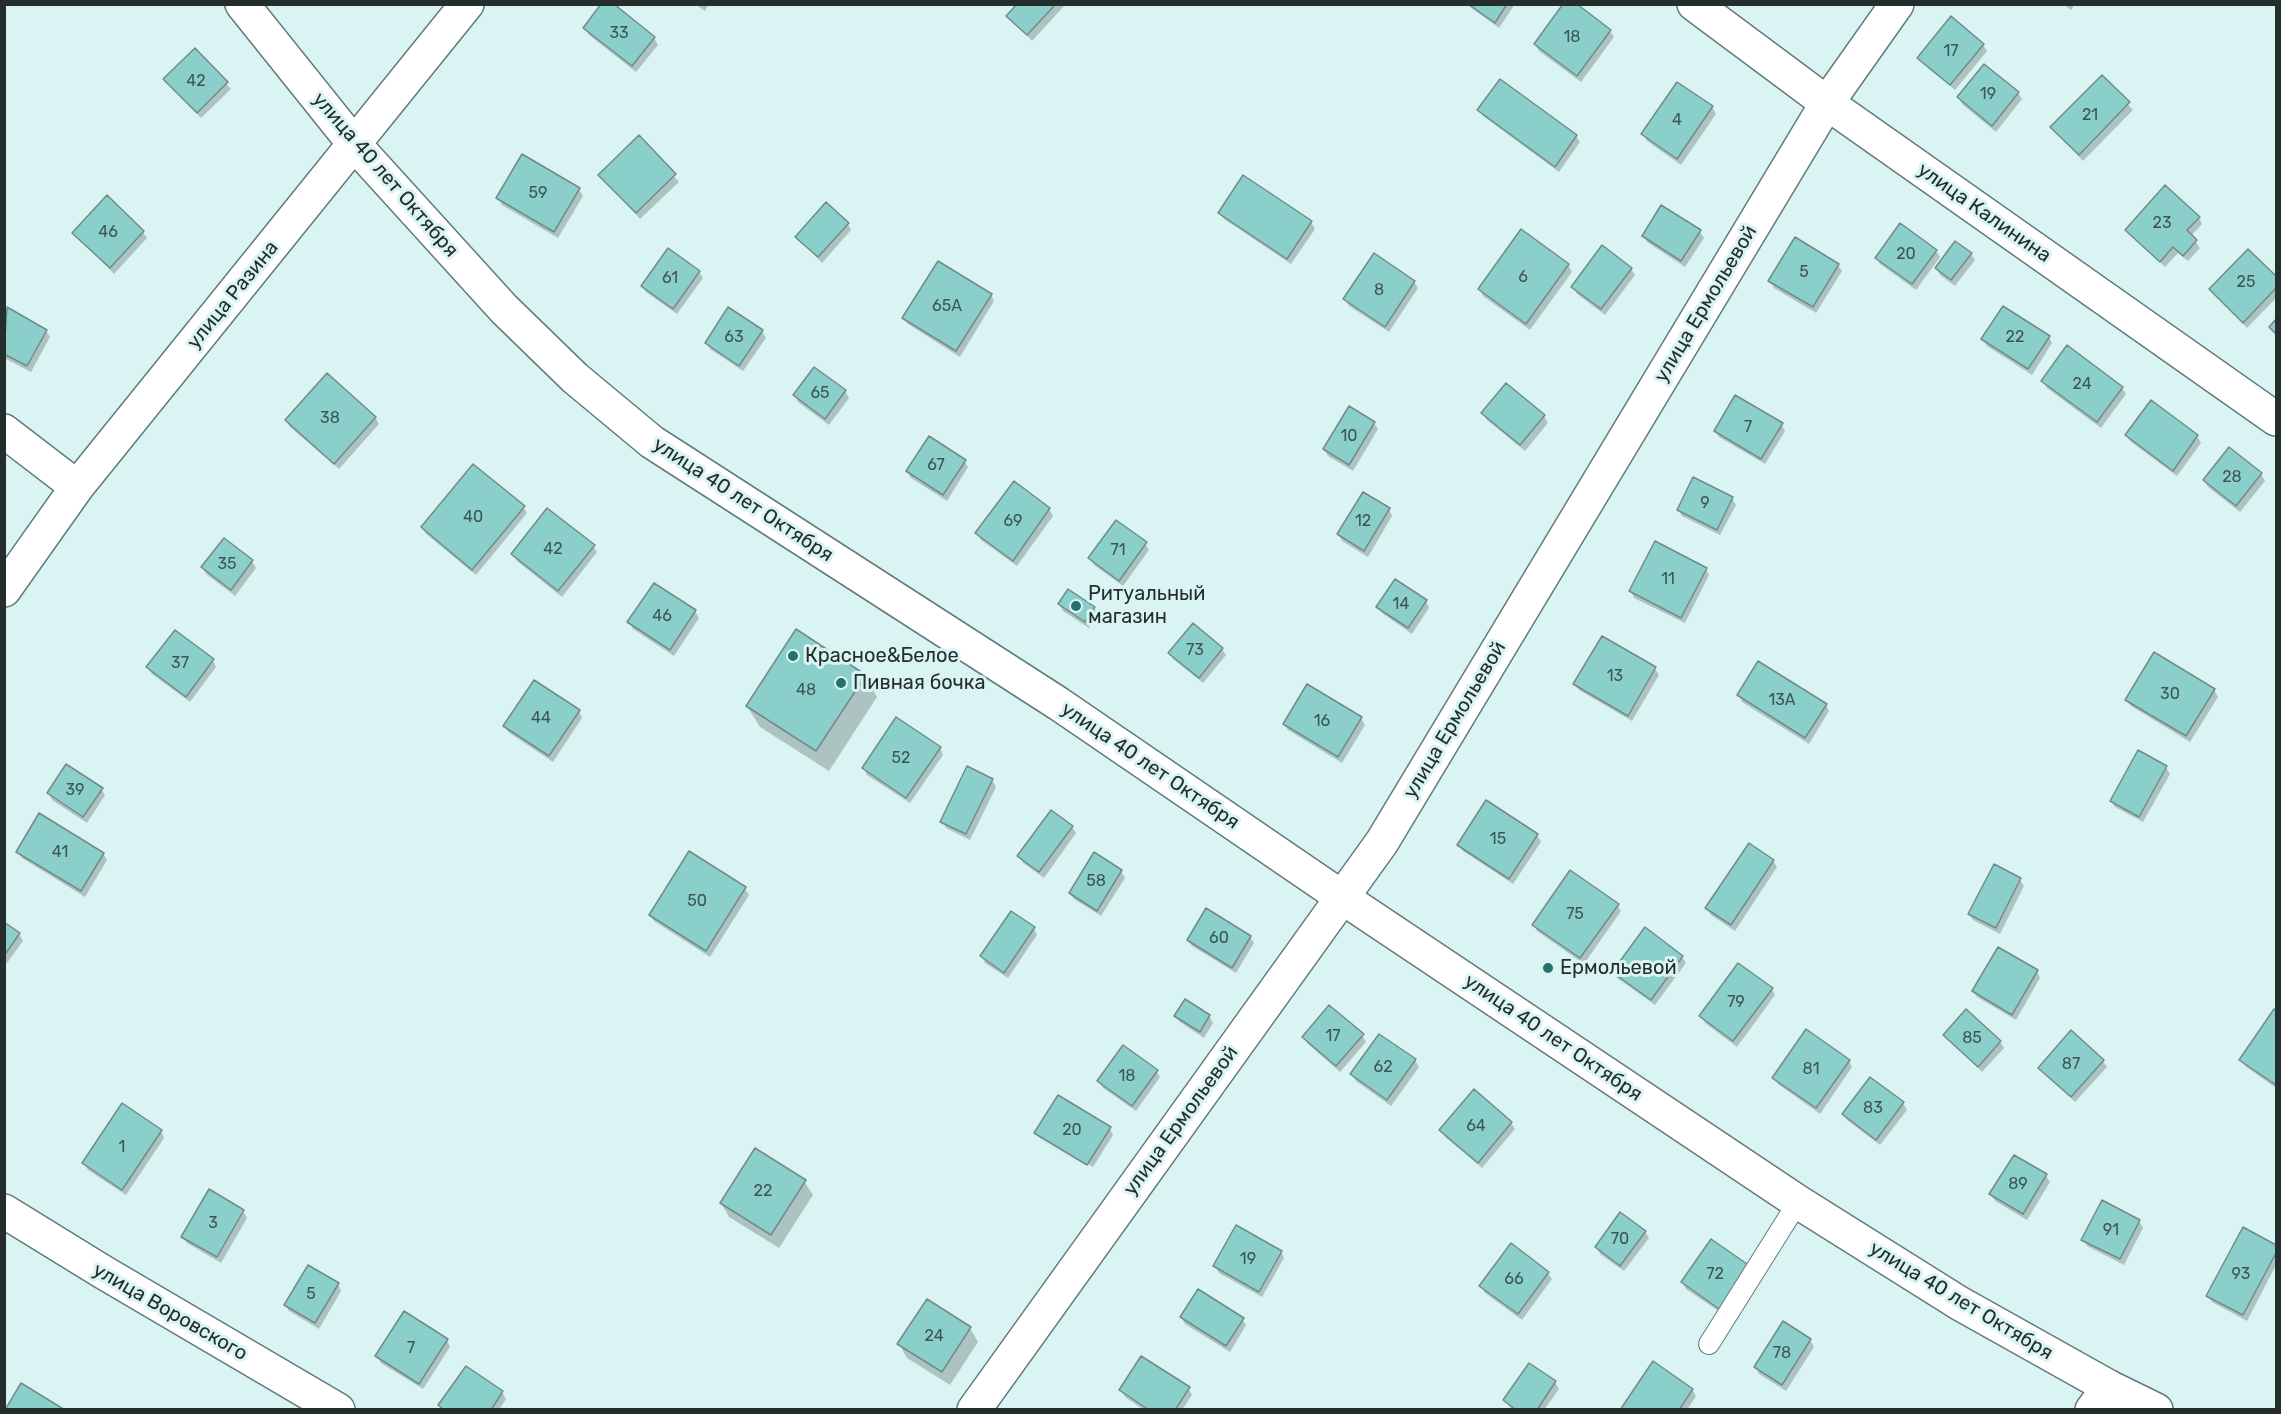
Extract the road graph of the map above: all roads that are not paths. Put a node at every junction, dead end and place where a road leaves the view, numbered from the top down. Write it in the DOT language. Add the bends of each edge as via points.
graph roads {
  1 [pos="242,4"];
  2 [pos="467,4"];
  3 [pos="1694,4"];
  4 [pos="1897,4"];
  5 [pos="1827,103"];
  6 [pos="355,145"];
  7 [pos="2277,419"];
  8 [pos="4,431"];
  9 [pos="77,487"];
  10 [pos="4,590"];
  11 [pos="1343,898"];
  12 [pos="1798,1202"];
  13 [pos="4,1211"];
  14 [pos="1709,1344"];
  15 [pos="2101,1398"];
  16 [pos="338,1410"];
  17 [pos="974,1410"];
  18 [pos="2156,1410"];
  1 -- 6 [label="street, улица 40 лет Октября"];
  2 -- 6 [label="street, улица Разина"];
  3 -- 5 [label="street, улица Калинина"];
  4 -- 5 [label="street, улица Ермольевой"];
  5 -- 7 [label="street, улица Калинина"];
  5 -- 11 [label="street, улица Ермольевой" via="1382,842"];
  6 -- 9 [label="street, улица Разина"];
  6 -- 11 [label="street, улица 40 лет Октября" via="504,309 575,378 652,442 1059,704"];
  8 -- 9 [label="street"];
  9 -- 10 [label="street, улица Разина"];
  11 -- 12 [label="street, улица 40 лет Октября"];
  11 -- 17 [label="street, улица Ермольевой"];
  12 -- 14 [label="lane"];
  12 -- 15 [label="street, улица 40 лет Октября"];
  13 -- 16 [label="street, улица Воровского"];
  15 -- 18 [label="street, улица 40 лет Октября"];
}
